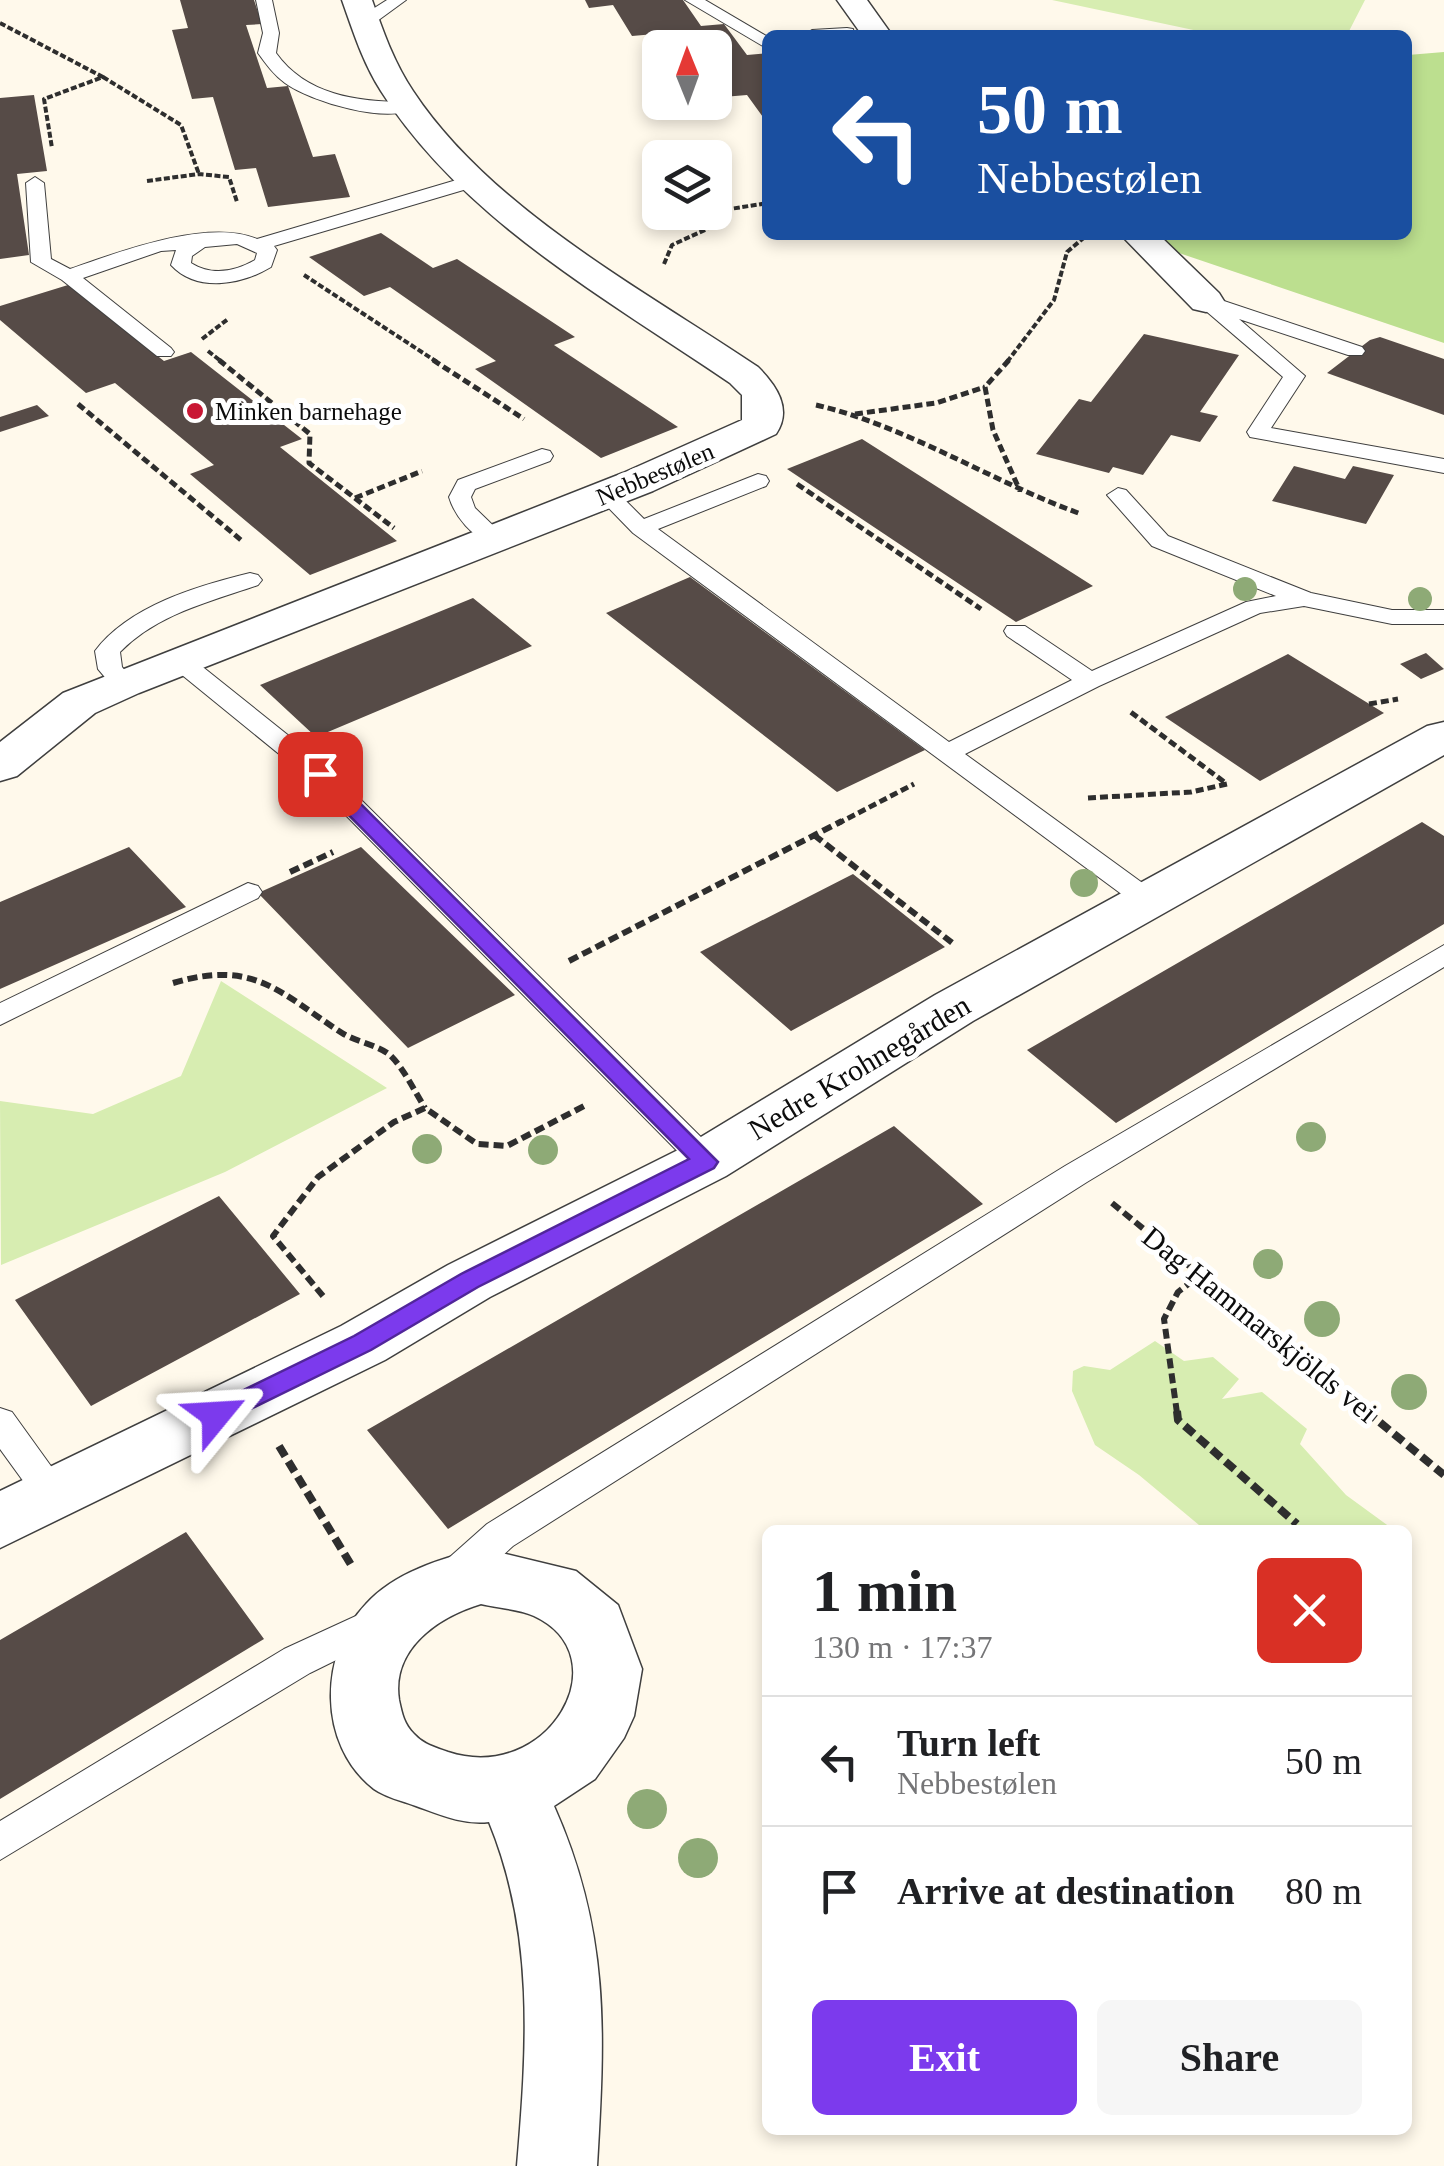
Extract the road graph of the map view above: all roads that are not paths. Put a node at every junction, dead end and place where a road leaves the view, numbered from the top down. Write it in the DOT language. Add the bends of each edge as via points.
graph roads {
  1 [pos="264,0"];
  2 [pos="398,0"];
  3 [pos="693,0"];
  4 [pos="360,11"];
  5 [pos="857,18"];
  6 [pos="825,30"];
  7 [pos="762,40"];
  8 [pos="406,107"];
  9 [pos="35,182"];
  10 [pos="470,182"];
  11 [pos="1145,240"];
  12 [pos="200,242"];
  13 [pos="264,250"];
  14 [pos="68,276"];
  15 [pos="1206,301"];
  16 [pos="1355,351"];
  17 [pos="164,352"];
  18 [pos="542,456"];
  19 [pos="1444,466"];
  20 [pos="758,481"];
  21 [pos="606,495"];
  22 [pos="1118,495"];
  23 [pos="641,528"];
  24 [pos="493,537"];
  25 [pos="250,580"];
  26 [pos="1304,599"];
  27 [pos="1444,617"];
  28 [pos="1016,631"];
  29 [pos="180,662"];
  30 [pos="1090,681"];
  31 [pos="123,683"];
  32 [pos="1444,736"];
  33 [pos="4,757"];
  34 [pos="950,758"];
  35 [pos="248,892"];
  36 [pos="1149,901"];
  37 [pos="1444,954"];
  38 [pos="0,1015"];
  39 [pos="706,1162"];
  40 [pos="0,1422"];
  41 [pos="54,1497"];
  42 [pos="0,1521"];
  43 [pos="425,1597"];
  44 [pos="511,1789"];
  45 [pos="0,1842"];
  46 [pos="557,2166"];
  1 -- 8 [label="lane" via="272,34 267,53 277,72 352,106"];
  2 -- 4 [label="lane"];
  3 -- 7 [label="lane"];
  4 -- 8 [label="street"];
  5 -- 6 [label="lane"];
  8 -- 10 [label="street"];
  9 -- 14 [label="lane" via="41,262"];
  10 -- 13 [label="lane"];
  10 -- 21 [label="street, Nebbestølen" via="761,392 762,426"];
  11 -- 15 [label="street"];
  12 -- 13 [label="lane" via="239,238"];
  12 -- 13 [label="lane" via="180,259 198,275 255,270"];
  12 -- 14 [label="lane" via="158,245"];
  14 -- 17 [label="lane"];
  15 -- 16 [label="lane"];
  15 -- 19 [label="lane" via="1294,376 1258,432"];
  18 -- 24 [label="lane" via="466,485 460,497 464,510"];
  20 -- 23 [label="lane"];
  21 -- 23 [label="lane"];
  21 -- 24 [label="street, Nebbestølen"];
  22 -- 26 [label="lane" via="1160,541"];
  23 -- 34 [label="lane"];
  24 -- 29 [label="street, Nebbestølen"];
  25 -- 31 [label="lane" via="121,634 107,651 110,669"];
  26 -- 27 [label="lane" via="1392,618"];
  26 -- 30 [label="lane" via="1254,607"];
  28 -- 30 [label="lane"];
  29 -- 31 [label="street, Nebbestølen"];
  29 -- 39 [label="lane" via="320,774"];
  30 -- 34 [label="lane"];
  31 -- 33 [label="street, Nebbestølen" via="79,703"];
  32 -- 36 [label="street, Nedre Krohnegården"];
  34 -- 36 [label="lane"];
  35 -- 38 [label="lane"];
  36 -- 39 [label="street, Nedre Krohnegården" via="1002,981"];
  37 -- 43 [label="lane" via="1076,1174 500,1535"];
  39 -- 41 [label="street, Nedre Krohnegården"];
  40 -- 41 [label="lane"];
  41 -- 42 [label="street, Nedre Krohnegården"];
  43 -- 44 [label="street" via="378,1637 364,1671 364,1705 374,1738 398,1766 431,1785 470,1793"];
  43 -- 44 [label="street" via="481,1576 516,1577 578,1605 597,1630 608,1660 598,1725 547,1775"];
  43 -- 45 [label="lane" via="297,1661"];
  44 -- 46 [label="street" via="544,1870 560,1948 566,2026"];
}
